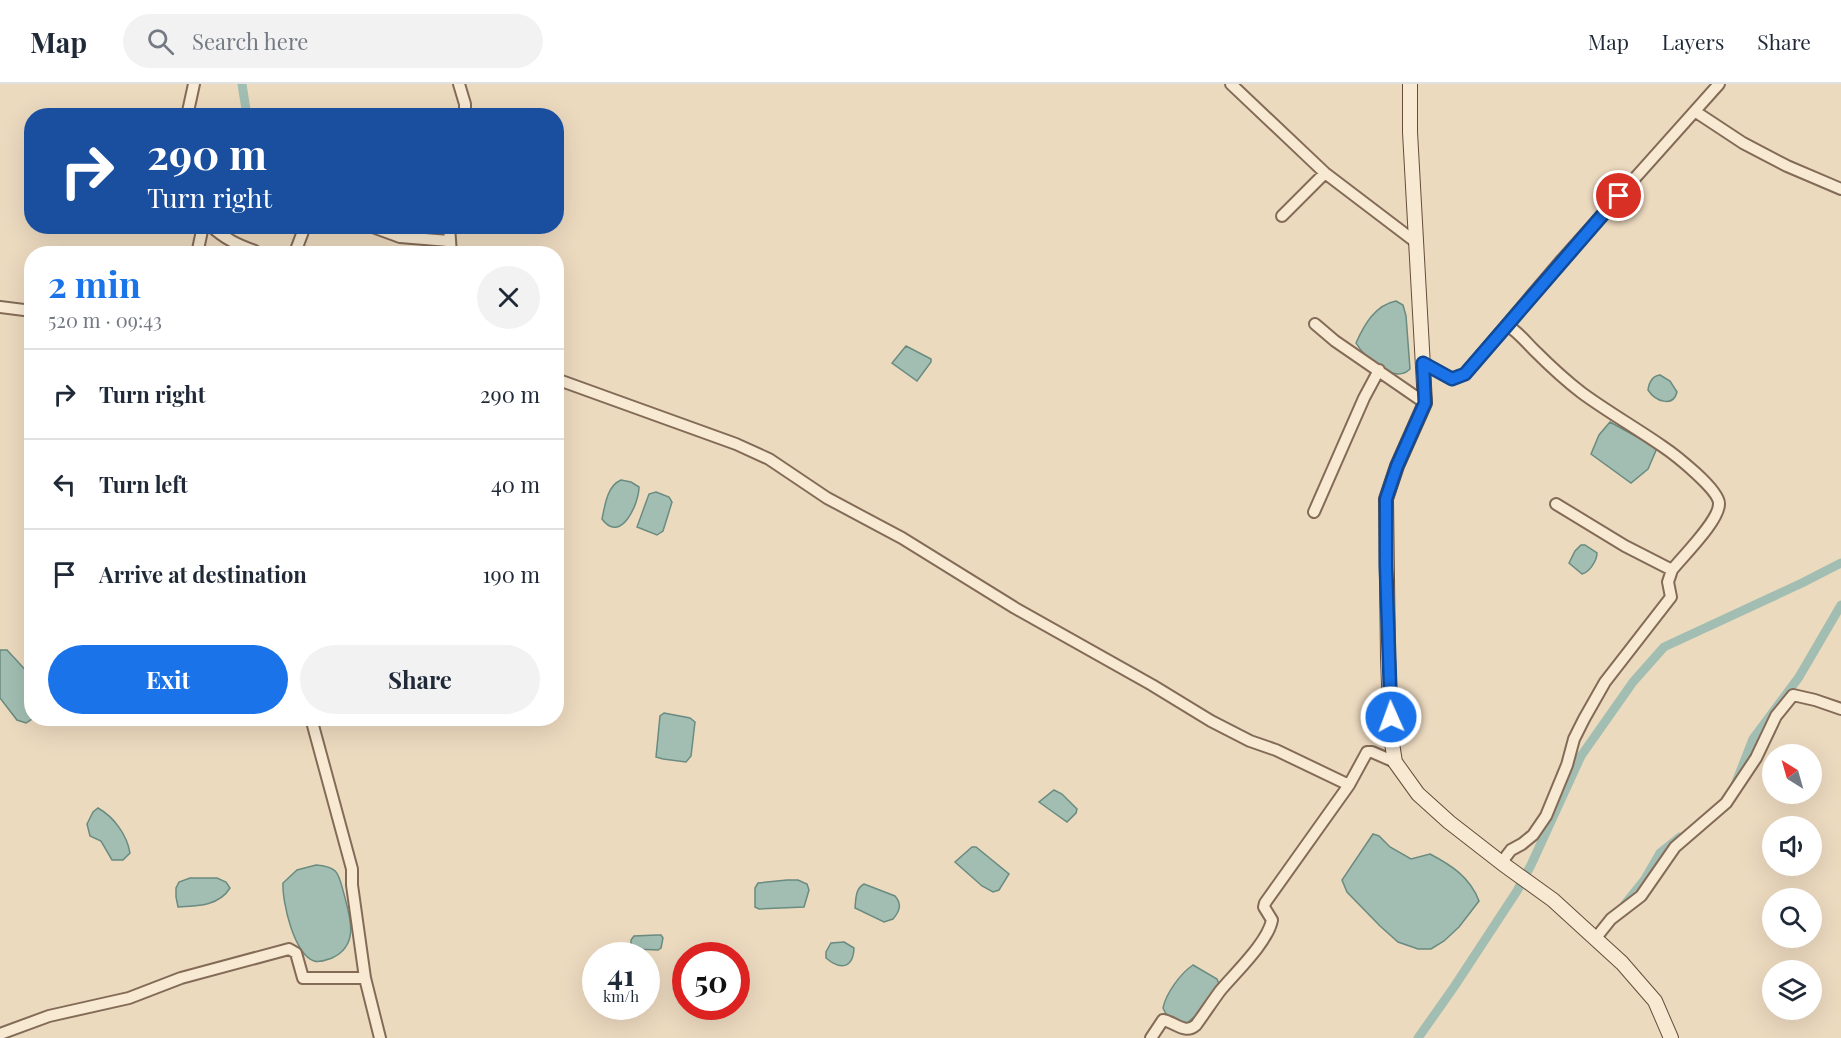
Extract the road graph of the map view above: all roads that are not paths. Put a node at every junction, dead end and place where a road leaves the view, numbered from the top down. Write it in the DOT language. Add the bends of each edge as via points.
graph roads {
  1 [pos="194,84"];
  2 [pos="459,84"];
  3 [pos="1231,84"];
  4 [pos="1410,84"];
  5 [pos="1719,84"];
  6 [pos="189,108"];
  7 [pos="465,108"];
  8 [pos="1696,112"];
  9 [pos="1325,173"];
  10 [pos="1841,189"];
  11 [pos="1281,216"];
  12 [pos="220,234"];
  13 [pos="392,234"];
  14 [pos="449,234"];
  15 [pos="449,241"];
  16 [pos="1417,243"];
  17 [pos="240,246"];
  18 [pos="450,246"];
  19 [pos="0,307"];
  20 [pos="24,310"];
  21 [pos="1315,324"];
  22 [pos="1507,325"];
  23 [pos="1423,363"];
  24 [pos="1379,370"];
  25 [pos="564,382"];
  26 [pos="1425,403"];
  27 [pos="1556,504"];
  28 [pos="1314,512"];
  29 [pos="1672,570"];
  30 [pos="1841,709"];
  31 [pos="313,726"];
  32 [pos="1395,762"];
  33 [pos="1349,785"];
  34 [pos="1502,863"];
  35 [pos="1595,939"];
  36 [pos="365,978"];
  37 [pos="0,1034"];
  38 [pos="380,1038"];
  39 [pos="1151,1038"];
  40 [pos="1671,1038"];
  1 -- 6 [label="street"];
  2 -- 7 [label="street"];
  3 -- 9 [label="street"];
  4 -- 16 [label="main road"];
  5 -- 8 [label="street"];
  8 -- 10 [label="street" via="1786,166"];
  8 -- 22 [label="street"];
  9 -- 11 [label="street"];
  9 -- 16 [label="street"];
  12 -- 17 [label="street"];
  13 -- 15 [label="street"];
  14 -- 15 [label="street"];
  15 -- 18 [label="street"];
  16 -- 23 [label="main road"];
  19 -- 20 [label="street"];
  21 -- 24 [label="street"];
  22 -- 23 [label="street" via="1465,374 1452,379"];
  22 -- 29 [label="street" via="1582,393 1674,455 1718,498 1720,505 1715,516"];
  23 -- 26 [label="main road"];
  24 -- 26 [label="street"];
  24 -- 28 [label="street"];
  25 -- 33 [label="street" via="769,459 827,498 902,538 1211,721"];
  26 -- 32 [label="main road" via="1386,499 1388,658"];
  27 -- 29 [label="street"];
  29 -- 34 [label="street" via="1668,582 1671,597 1600,692 1574,739 1546,816 1533,836 1511,850"];
  30 -- 35 [label="street" via="1793,695 1776,716 1756,758 1726,803 1675,848 1641,896 1611,919"];
  31 -- 36 [label="street" via="352,869"];
  32 -- 33 [label="street" via="1367,752"];
  32 -- 34 [label="main road" via="1418,794"];
  33 -- 39 [label="street" via="1265,903 1272,920 1233,978 1191,1030 1163,1020"];
  34 -- 35 [label="main road" via="1553,900"];
  35 -- 40 [label="main road" via="1655,1001"];
  36 -- 37 [label="street" via="303,978 296,953 289,949 181,978 129,998 49,1016"];
  36 -- 38 [label="street"];
}
